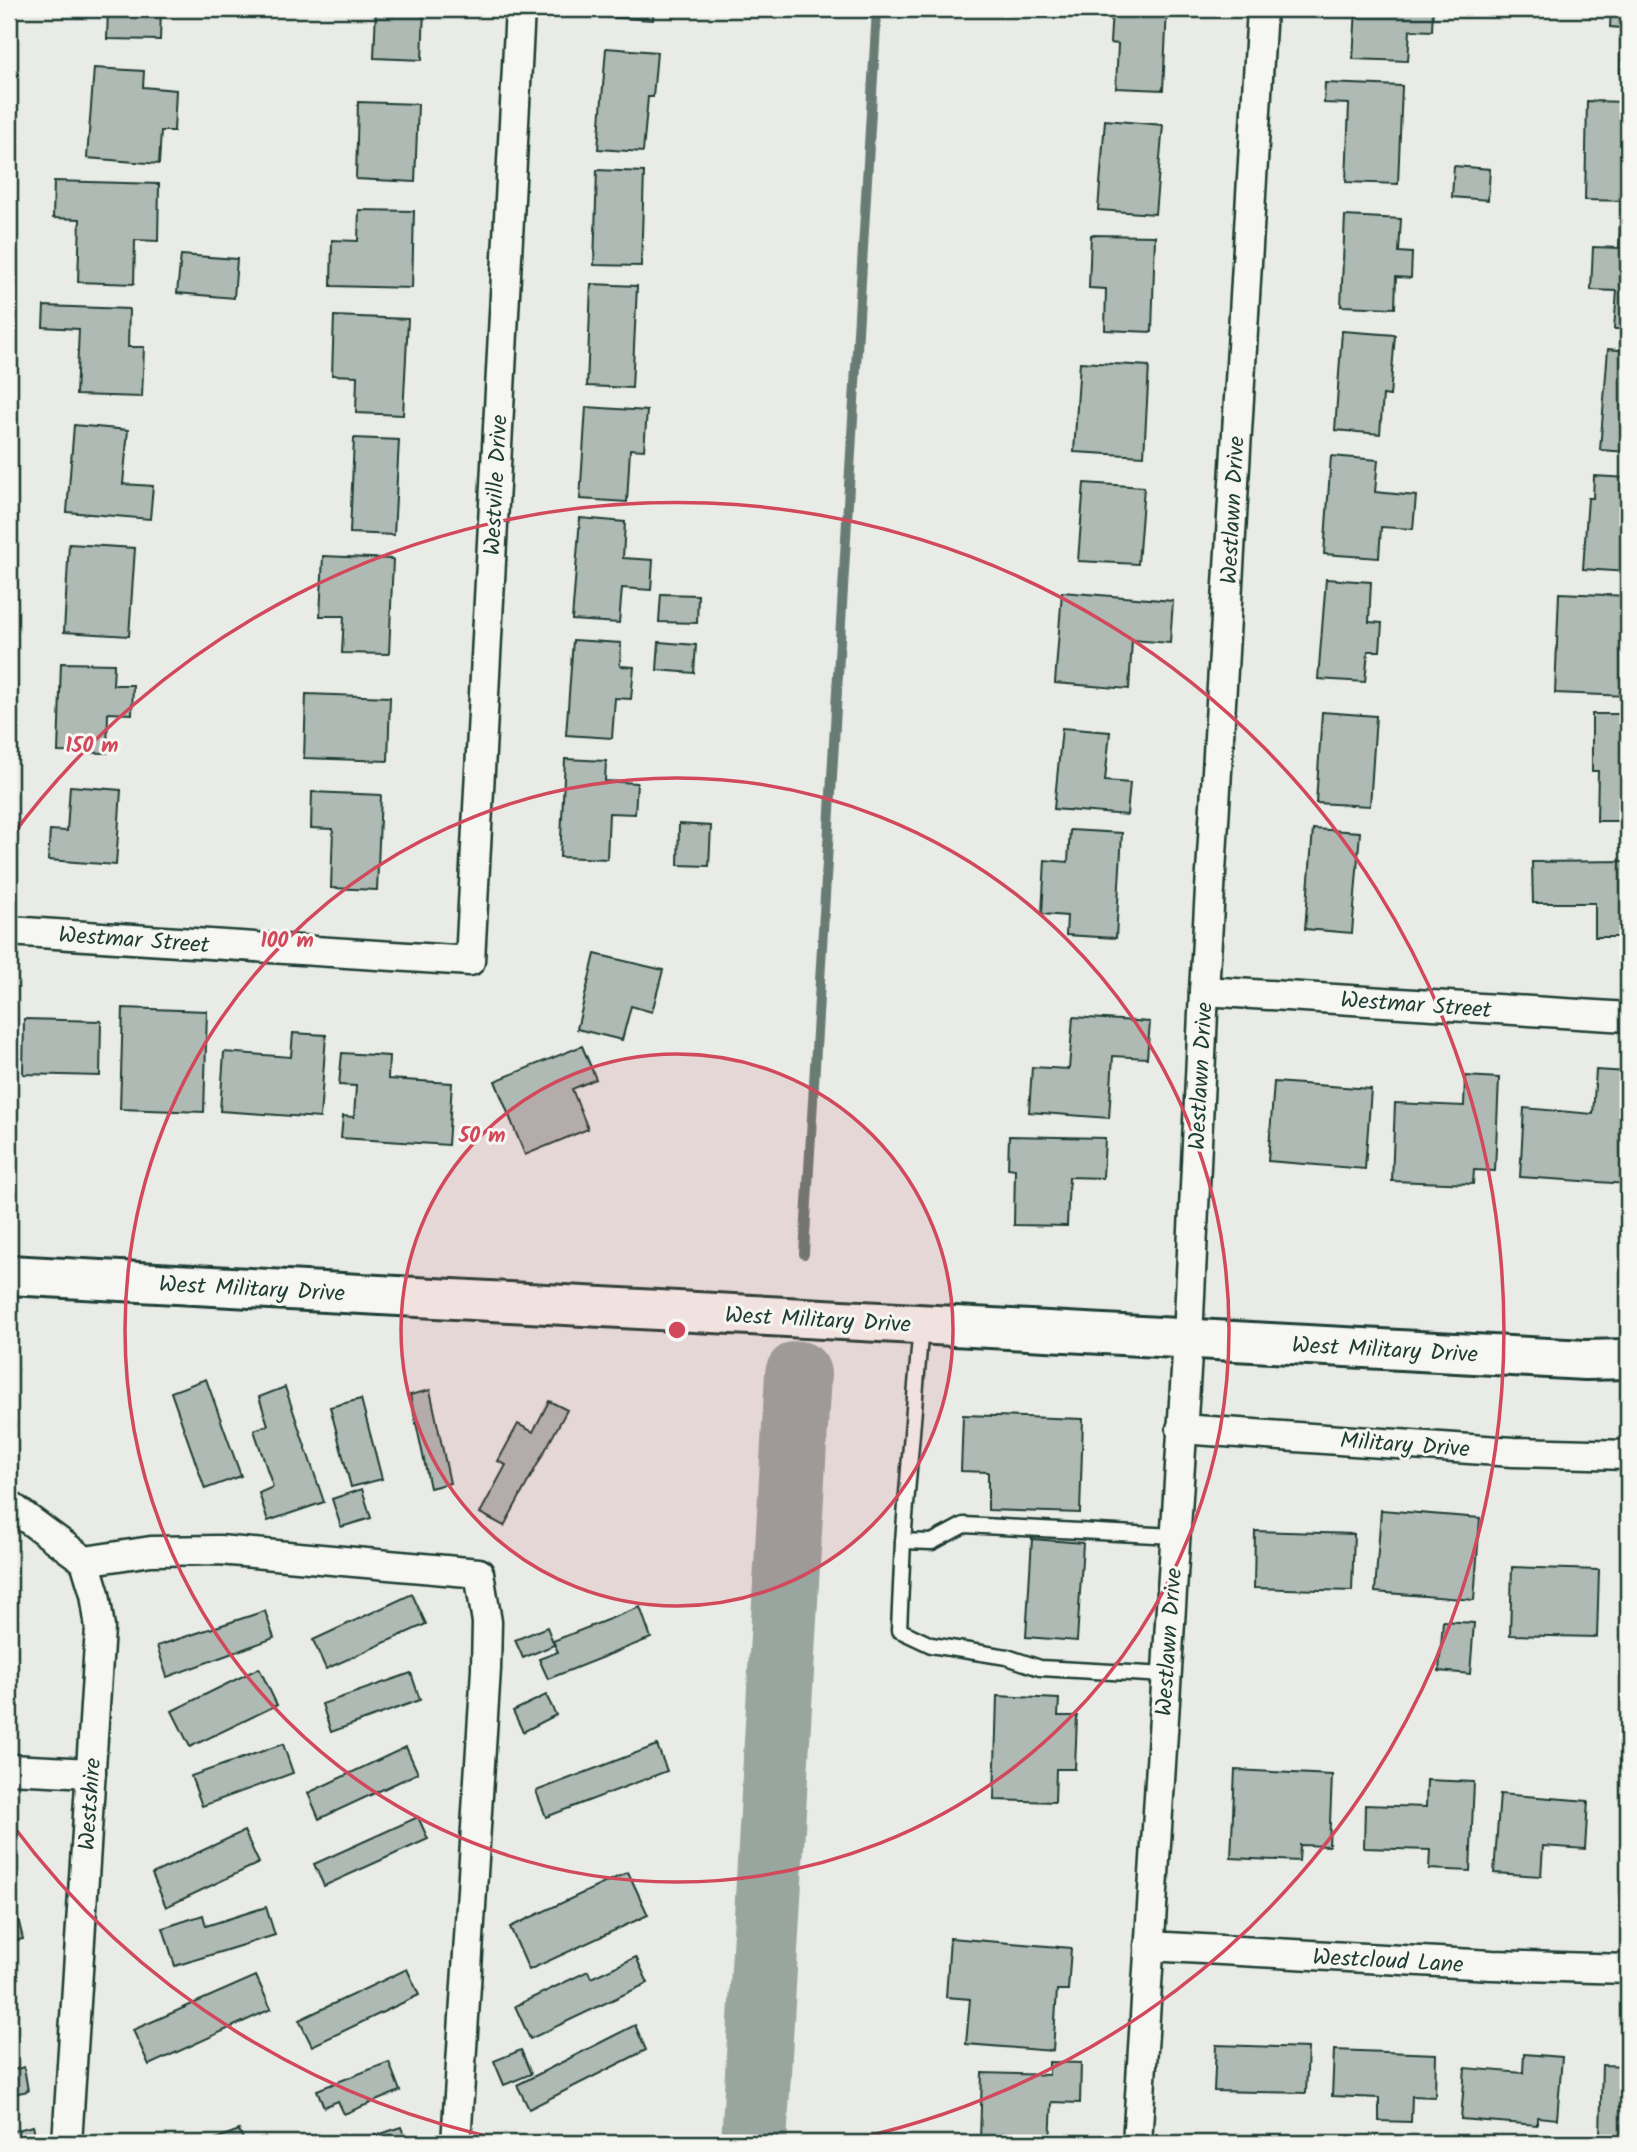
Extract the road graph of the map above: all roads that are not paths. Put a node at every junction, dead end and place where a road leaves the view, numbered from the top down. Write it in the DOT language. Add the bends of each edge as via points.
graph roads {
  1 [pos="520,9"];
  2 [pos="1262,9"];
  3 [pos="9,932"];
  4 [pos="470,961"];
  5 [pos="1204,991"];
  6 [pos="1628,1017"];
  7 [pos="9,1275"];
  8 [pos="921,1325"];
  9 [pos="1188,1339"];
  10 [pos="1628,1359"];
  11 [pos="1181,1429"];
  12 [pos="1628,1455"];
  13 [pos="9,1505"];
  14 [pos="1174,1536"];
  15 [pos="903,1541"];
  16 [pos="85,1561"];
  17 [pos="1166,1675"];
  18 [pos="9,1769"];
  19 [pos="91,1773"];
  20 [pos="1149,1946"];
  21 [pos="1628,1969"];
  22 [pos="67,2143"];
  23 [pos="456,2143"];
  24 [pos="1137,2143"];
  1 -- 4 [label="street, Westville Drive"];
  2 -- 5 [label="street, Westlawn Drive"];
  3 -- 4 [label="street, Westmar Street"];
  5 -- 6 [label="street, Westmar Street"];
  5 -- 9 [label="street, Westlawn Drive"];
  7 -- 8 [label="main road, West Military Drive"];
  8 -- 9 [label="main road, West Military Drive"];
  8 -- 15 [label="lane"];
  9 -- 10 [label="main road, West Military Drive"];
  9 -- 11 [label="street, Westlawn Drive"];
  11 -- 12 [label="street, Military Drive" via="1513,1452"];
  11 -- 14 [label="street, Westlawn Drive"];
  13 -- 16 [label="street"];
  14 -- 15 [label="lane" via="964,1525 932,1542"];
  14 -- 17 [label="street, Westlawn Drive"];
  15 -- 17 [label="lane" via="899,1630 931,1645 1007,1657 1040,1668"];
  16 -- 19 [label="street, Westshire" via="100,1628"];
  16 -- 23 [label="street" via="151,1551 219,1550 479,1573 487,1622 486,1669"];
  17 -- 20 [label="street, Westlawn Drive"];
  18 -- 19 [label="street"];
  19 -- 22 [label="street, Westshire"];
  20 -- 21 [label="street, Westcloud Lane"];
  20 -- 24 [label="street, Westlawn Drive"];
}
